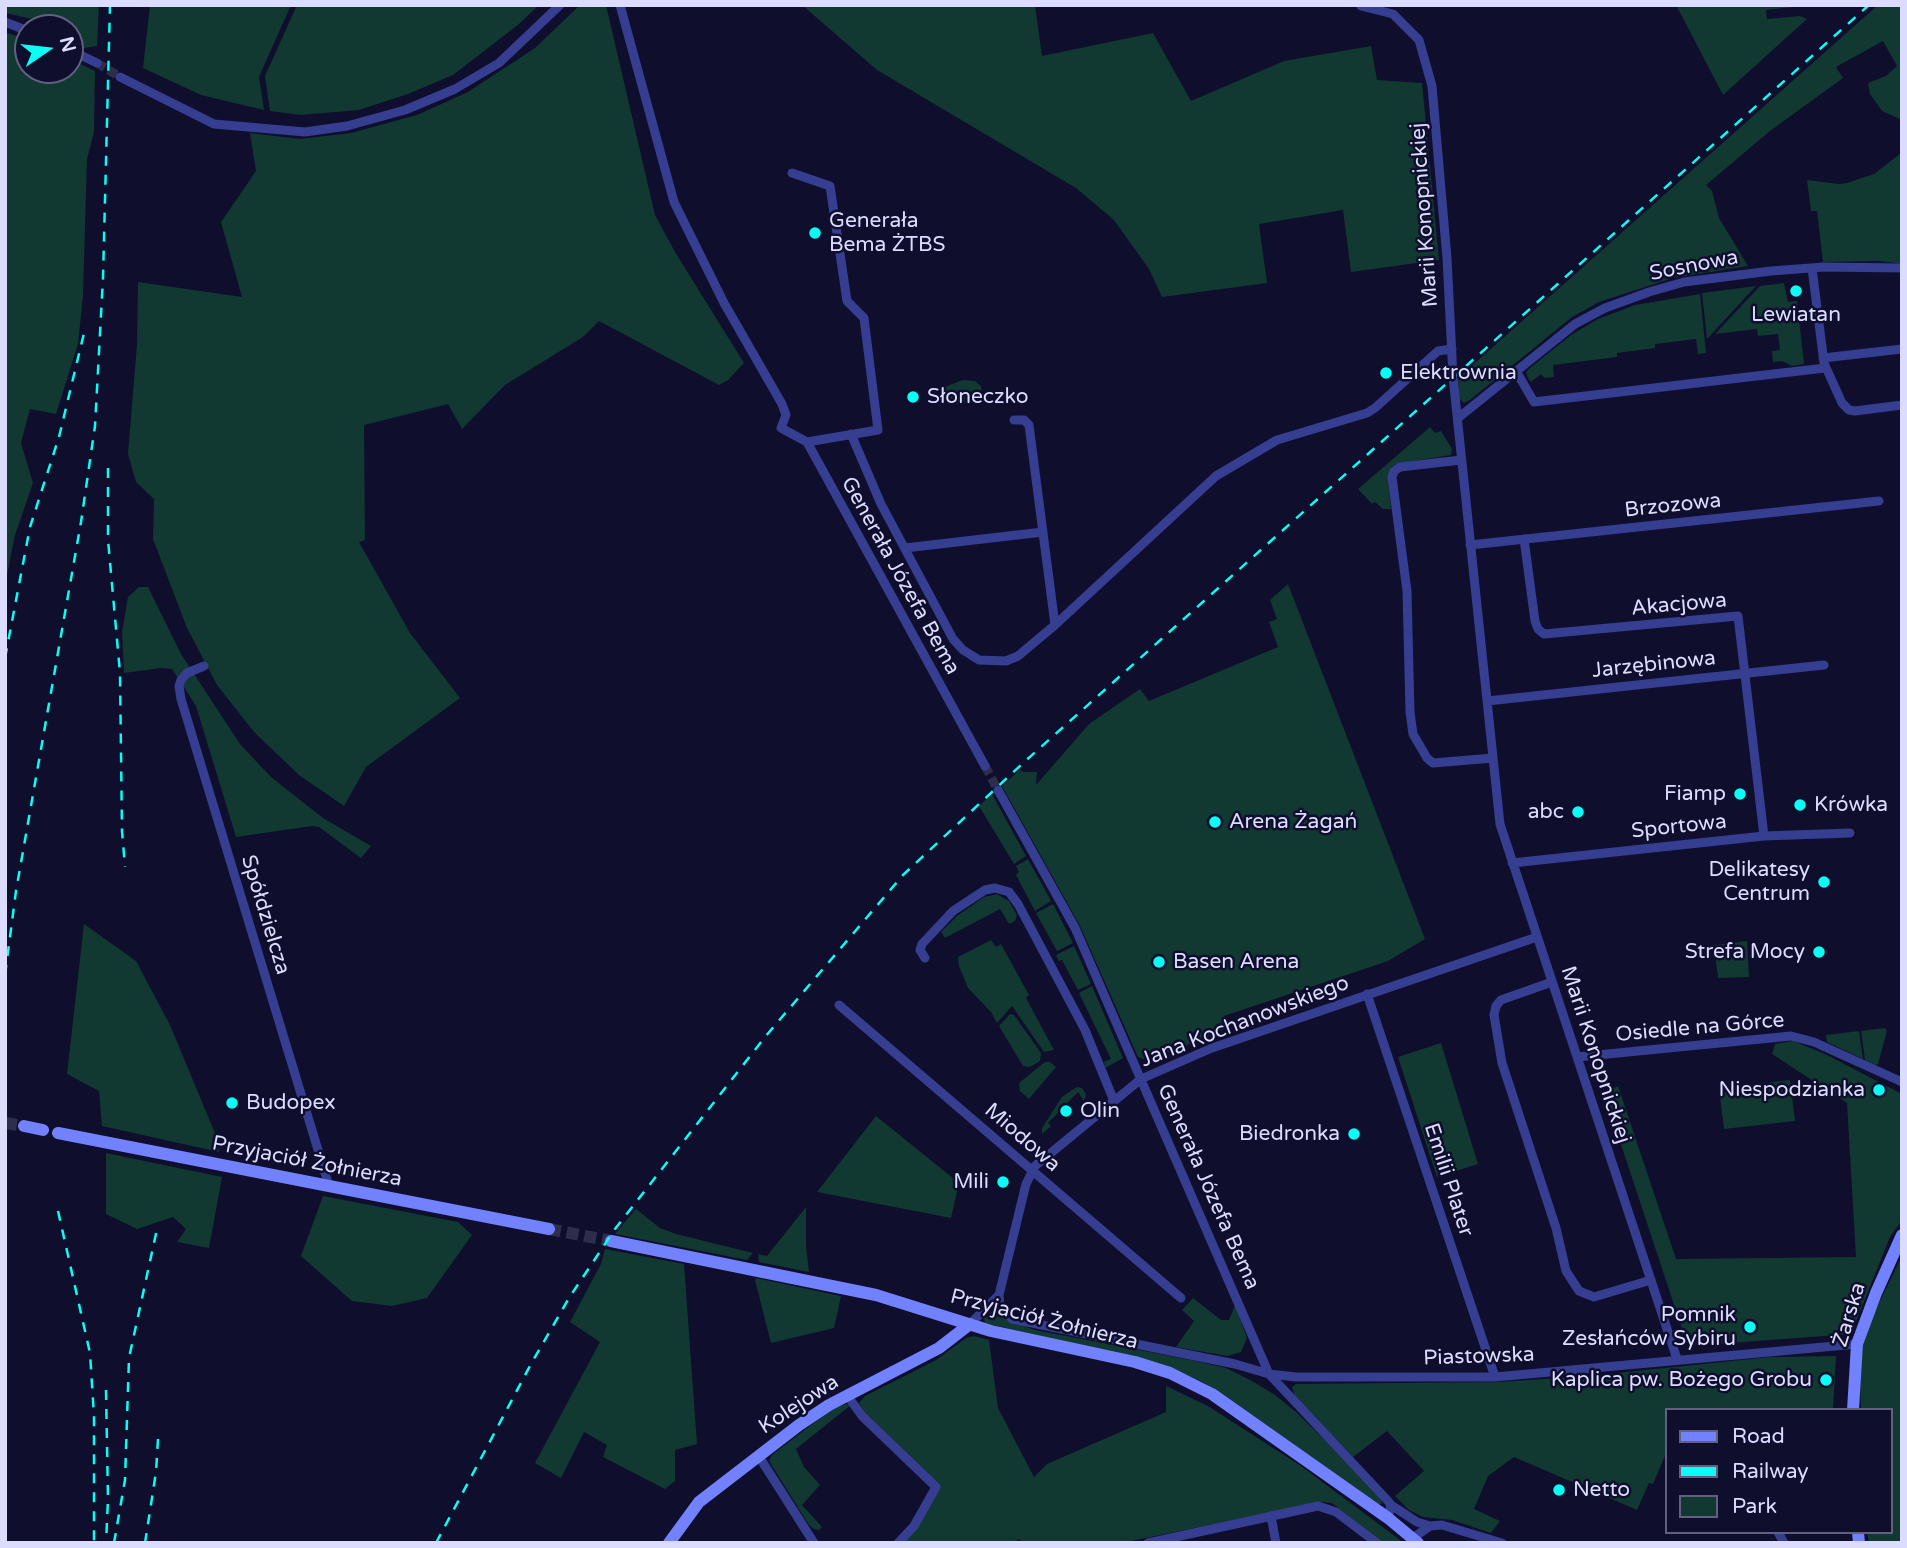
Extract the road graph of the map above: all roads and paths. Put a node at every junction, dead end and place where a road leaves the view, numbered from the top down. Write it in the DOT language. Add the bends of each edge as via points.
graph roads {
  1 [pos="560,5"];
  2 [pos="620,5"];
  3 [pos="1361,6"];
  4 [pos="84,57"];
  5 [pos="97,63"];
  6 [pos="120,77"];
  7 [pos="792,173"];
  8 [pos="1812,268"];
  9 [pos="1902,268"];
  10 [pos="1452,349"];
  11 [pos="1902,349"];
  12 [pos="1823,358"];
  13 [pos="1825,368"];
  14 [pos="1516,371"];
  15 [pos="1902,405"];
  16 [pos="1458,418"];
  17 [pos="1014,420"];
  18 [pos="851,434"];
  19 [pos="807,442"];
  20 [pos="1461,460"];
  21 [pos="1879,501"];
  22 [pos="1043,532"];
  23 [pos="1524,539"];
  24 [pos="1470,545"];
  25 [pos="905,548"];
  26 [pos="1055,625"];
  27 [pos="1824,665"];
  28 [pos="204,666"];
  29 [pos="1745,673"];
  30 [pos="1487,701"];
  31 [pos="1493,758"];
  32 [pos="985,766"];
  33 [pos="998,790"];
  34 [pos="1850,833"];
  35 [pos="1764,836"];
  36 [pos="1512,863"];
  37 [pos="1537,937"];
  38 [pos="925,958"];
  39 [pos="1552,982"];
  40 [pos="1367,993"];
  41 [pos="839,1004"];
  42 [pos="1577,1057"];
  43 [pos="1141,1079"];
  44 [pos="1902,1083"];
  45 [pos="1114,1101"];
  46 [pos="24,1126"];
  47 [pos="43,1130"];
  48 [pos="58,1133"];
  49 [pos="1033,1170"];
  50 [pos="329,1186"];
  51 [pos="549,1229"];
  52 [pos="1902,1235"];
  53 [pos="611,1241"];
  54 [pos="1651,1280"];
  55 [pos="999,1295"];
  56 [pos="1181,1298"];
  57 [pos="970,1324"];
  58 [pos="1857,1344"];
  59 [pos="1677,1359"];
  60 [pos="1269,1374"];
  61 [pos="1495,1377"];
  62 [pos="847,1395"];
  63 [pos="1853,1408"];
  64 [pos="758,1455"];
  65 [pos="1389,1511"];
  66 [pos="1270,1516"];
  67 [pos="1430,1526"];
  68 [pos="1416,1540"];
  69 [pos="668,1543"];
  70 [pos="814,1543"];
  71 [pos="898,1543"];
  72 [pos="1148,1543"];
  73 [pos="1276,1543"];
  74 [pos="1377,1543"];
  75 [pos="1502,1543"];
  1 -- 6 [label="street" via="499,63 456,89 347,126 305,132 214,124"];
  2 -- 19 [label="street" via="674,202 724,303 782,404 786,415 781,428"];
  3 -- 10 [label="street, Marii Konopnickiej" via="1393,14 1419,40 1432,86"];
  4 -- 5 [label="street"];
  7 -- 18 [label="street" via="830,186 847,301 864,318 878,430"];
  8 -- 9 [label="street, Sosnowa"];
  8 -- 12 [label="street"];
  8 -- 14 [label="street, Sosnowa" via="1684,282 1615,304 1570,328"];
  10 -- 16 [label="street, Marii Konopnickiej"];
  10 -- 26 [label="street, Generała Józefa Bema" via="1438,351 1367,413 1277,440 1216,476"];
  11 -- 12 [label="street"];
  12 -- 13 [label="street"];
  13 -- 14 [label="street" via="1534,402"];
  13 -- 15 [label="street" via="1844,406 1855,411"];
  14 -- 16 [label="street, Sosnowa"];
  16 -- 20 [label="street, Marii Konopnickiej"];
  17 -- 22 [label="street" via="1029,425"];
  18 -- 19 [label="street"];
  18 -- 25 [label="street, Generała Józefa Bema"];
  19 -- 32 [label="street, Generała Józefa Bema"];
  20 -- 24 [label="street, Marii Konopnickiej"];
  20 -- 31 [label="street" via="1400,467 1392,477 1407,591 1410,712 1413,734 1433,762"];
  21 -- 23 [label="street, Brzozowa"];
  22 -- 25 [label="street, Generała Józefa Bema"];
  22 -- 26 [label="street"];
  23 -- 24 [label="street, Brzozowa"];
  23 -- 29 [label="street, Akacjowa" via="1535,621 1541,632 1738,616"];
  24 -- 30 [label="street, Marii Konopnickiej"];
  25 -- 26 [label="street, Generała Józefa Bema" via="953,639 979,660 1006,661 1018,656"];
  27 -- 29 [label="street, Jarzębinowa"];
  28 -- 50 [label="street, Spółdzielcza" via="181,680 181,699"];
  29 -- 30 [label="street, Jarzębinowa"];
  29 -- 35 [label="street, Akacjowa"];
  30 -- 31 [label="street, Marii Konopnickiej"];
  31 -- 36 [label="street, Marii Konopnickiej" via="1500,824"];
  33 -- 43 [label="street, Generała Józefa Bema" via="1075,928"];
  34 -- 35 [label="street, Sportowa"];
  35 -- 36 [label="street, Sportowa"];
  36 -- 37 [label="street, Marii Konopnickiej"];
  37 -- 39 [label="street, Marii Konopnickiej"];
  37 -- 40 [label="street, Jana Kochanowskiego"];
  38 -- 45 [label="street" via="922,944 953,911 985,890 1009,892 1081,1021"];
  39 -- 42 [label="street, Marii Konopnickiej"];
  39 -- 54 [label="street" via="1501,1000 1494,1015 1504,1069 1566,1270 1579,1291 1594,1297"];
  40 -- 43 [label="street, Jana Kochanowskiego" via="1212,1048"];
  40 -- 61 [label="street, Emilii Plater"];
  41 -- 49 [label="street, Miodowa"];
  42 -- 44 [label="street, Osiedle na Górce" via="1791,1036"];
  42 -- 54 [label="street, Marii Konopnickiej"];
  43 -- 45 [label="street, Jana Kochanowskiego"];
  43 -- 60 [label="street, Generała Józefa Bema"];
  45 -- 49 [label="street, Jana Kochanowskiego"];
  46 -- 47 [label="main road"];
  48 -- 50 [label="main road, Przyjaciół Żołnierza"];
  49 -- 55 [label="street, Jana Kochanowskiego"];
  49 -- 56 [label="street, Miodowa"];
  50 -- 51 [label="main road, Przyjaciół Żołnierza"];
  52 -- 58 [label="main road, Żarska"];
  53 -- 57 [label="main road, Przyjaciół Żołnierza" via="849,1288"];
  54 -- 59 [label="street, Marii Konopnickiej"];
  55 -- 57 [label="street"];
  55 -- 60 [label="street, Przyjaciół Żołnierza" via="1003,1312 1012,1319"];
  57 -- 62 [label="main road, Kolejowa" via="939,1348"];
  57 -- 65 [label="main road, Przyjaciół Żołnierza" via="1170,1373 1212,1394"];
  58 -- 59 [label="street, Piastowska"];
  58 -- 63 [label="main road, Żarska"];
  59 -- 61 [label="street, Piastowska"];
  60 -- 61 [label="street, Piastowska"];
  60 -- 65 [label="street, Przyjaciół Żołnierza"];
  62 -- 64 [label="main road, Kolejowa"];
  62 -- 71 [label="street" via="862,1416 936,1487"];
  64 -- 69 [label="main road, Kolejowa" via="699,1502"];
  64 -- 70 [label="street"];
  65 -- 67 [label="street"];
  65 -- 68 [label="main road, Przyjaciół Żołnierza"];
  66 -- 72 [label="street"];
  66 -- 73 [label="street"];
  66 -- 74 [label="street" via="1324,1506"];
  67 -- 68 [label="street"];
  67 -- 75 [label="street" via="1452,1527"];
}
